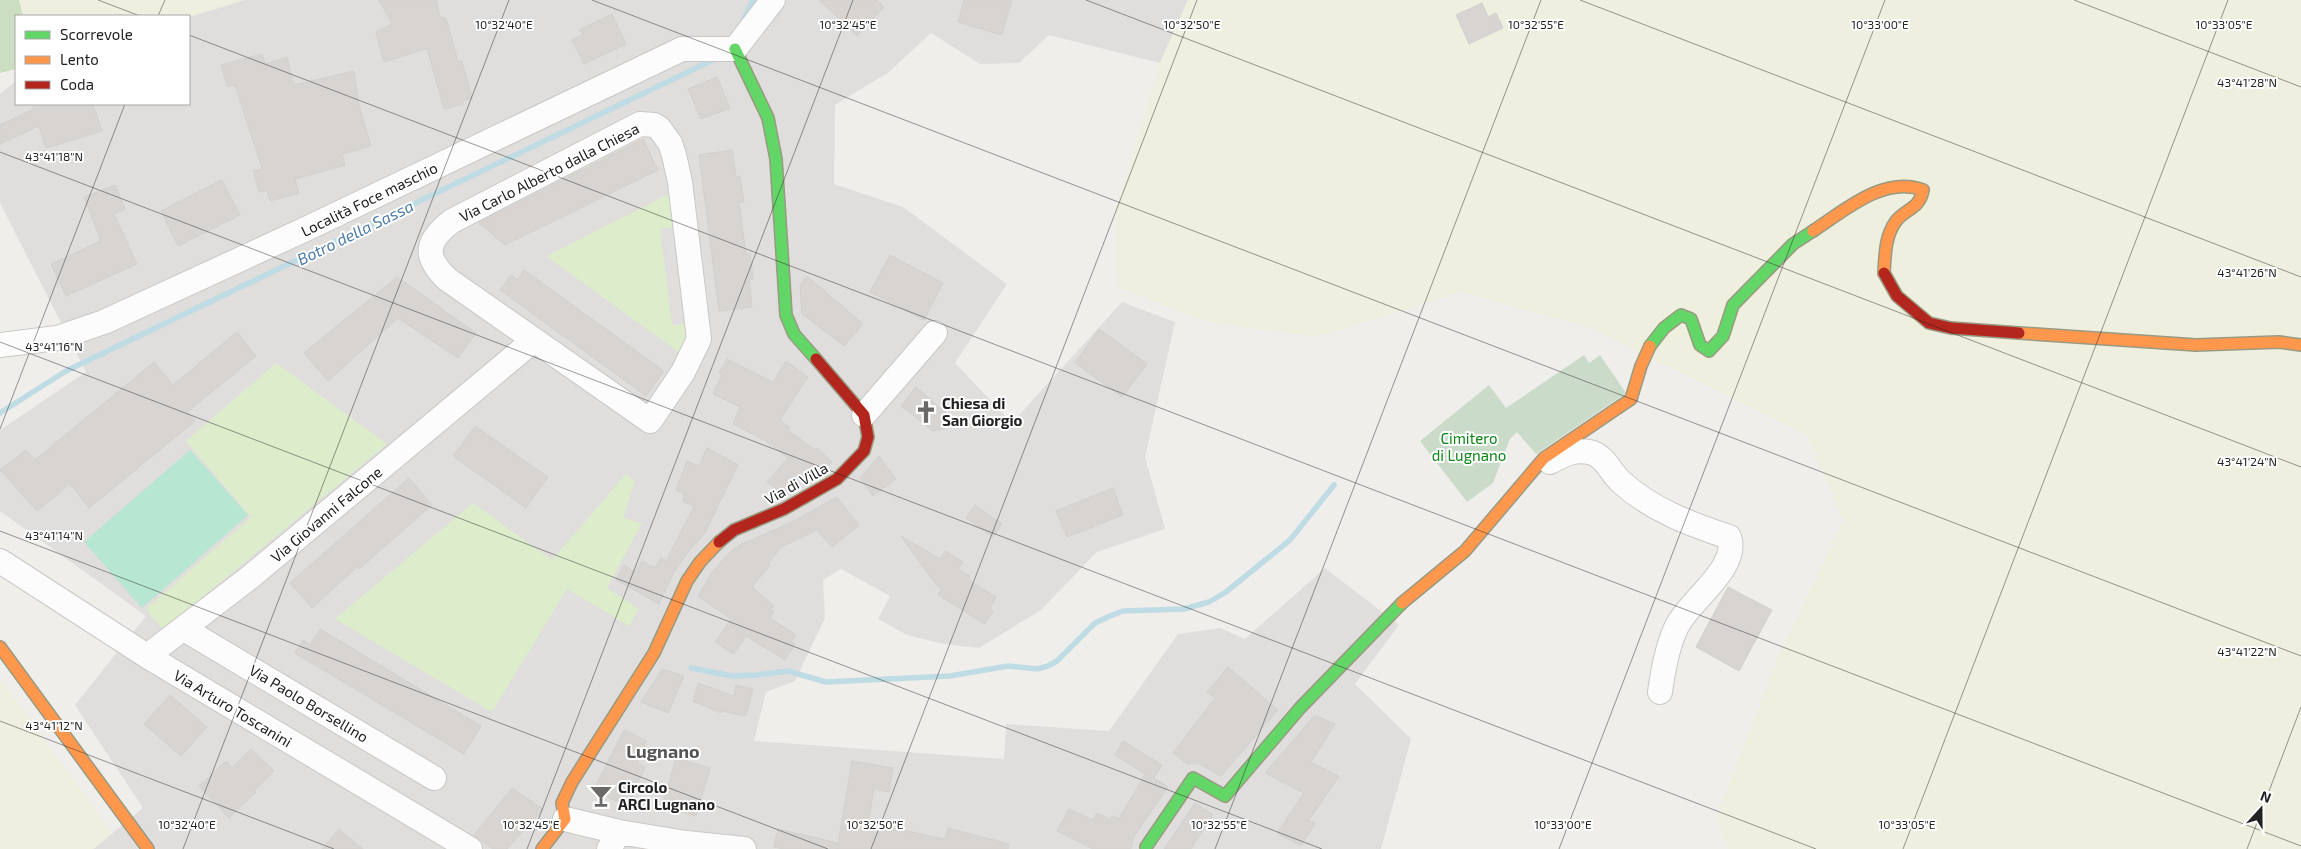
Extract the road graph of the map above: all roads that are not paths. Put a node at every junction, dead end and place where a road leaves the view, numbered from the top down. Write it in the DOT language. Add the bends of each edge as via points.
graph roads {
  1 [pos="773,0"];
  2 [pos="735,49"];
  3 [pos="935,333"];
  4 [pos="534,340"];
  5 [pos="0,345"];
  6 [pos="2301,345"];
  7 [pos="864,414"];
  8 [pos="1530,472"];
  9 [pos="0,561"];
  10 [pos="184,629"];
  11 [pos="0,646"];
  12 [pos="148,656"];
  13 [pos="1660,692"];
  14 [pos="434,778"];
  15 [pos="565,819"];
  16 [pos="614,841"];
  17 [pos="1146,847"];
  18 [pos="148,849"];
  19 [pos="470,849"];
  20 [pos="542,849"];
  21 [pos="744,849"];
  1 -- 2 [label="street"];
  2 -- 5 [label="street, Località Foce maschio" via="682,49 104,322 57,338"];
  2 -- 7 [label="street" via="768,118 776,159 786,314 790,326"];
  3 -- 7 [label="street"];
  4 -- 4 [label="street, Via Carlo Alberto dalla Chiesa" via="435,267 430,252 437,234 452,221 640,124 660,128 672,149 680,182 699,339 683,372 650,422"];
  4 -- 10 [label="street, Via Giovanni Falcone" via="250,578"];
  6 -- 8 [label="street" via="2280,342 2196,346 1951,328 1928,323 1897,296 1884,273 1887,236 1897,219 1913,209 1922,196 1923,190 1910,185 1876,191 1793,244 1733,305 1725,334 1719,345 1709,351 1700,345 1691,319 1681,315 1673,319 1643,361 1631,399 1544,458"];
  7 -- 15 [label="street, Via di Villa" via="868,437 864,451 837,479 784,509 734,530 700,562 687,581 654,653 572,782 562,803"];
  8 -- 13 [label="street" via="1570,452 1590,452 1605,460 1611,471 1640,498 1687,523 1729,537 1732,545 1726,564 1678,625 1664,667"];
  8 -- 17 [label="street" via="1465,551 1400,604 1300,708 1225,796 1193,778"];
  9 -- 12 [label="street, Via Arturo Toscanini"];
  10 -- 12 [label="street, Via Giovanni Falcone"];
  10 -- 14 [label="street, Via Paolo Borsellino"];
  11 -- 18 [label="street"];
  12 -- 19 [label="street, Via Arturo Toscanini"];
  15 -- 16 [label="street"];
  15 -- 20 [label="street"];
  16 -- 21 [label="street"];
}
